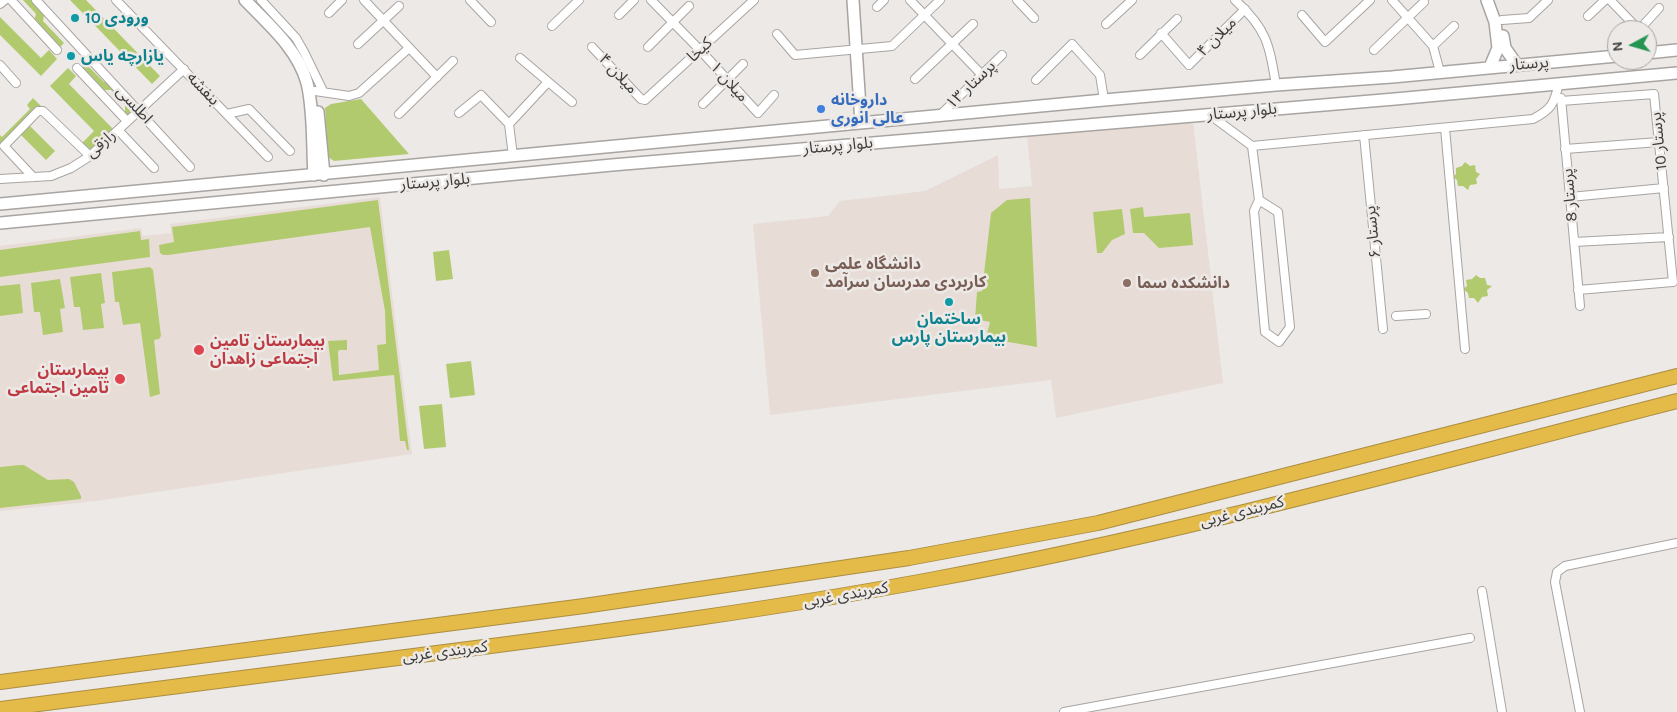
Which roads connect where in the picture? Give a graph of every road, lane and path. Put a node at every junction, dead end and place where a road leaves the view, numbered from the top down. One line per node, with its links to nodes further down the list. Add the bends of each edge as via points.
1 (4, 0): 30 (street)
2 (11, 0): 63 (street)
3 (36, 0): 97 (street, اطلسی)
4 (116, 0): 78 (street, بنفشه)
5 (245, 0): 90 (main road, via 288,47 307,82)
6 (255, 0): 90 (main road, via 299,50)
7 (261, 0): 90 (street, via 296,38)
8 (342, 0): 36 (street)
9 (364, 0): 44 (street)
10 (470, 0): 48 (street)
11 (634, 0): 37 (street)
12 (651, 0): 49 (street, میلان ۱)
13 (754, 0): 64 (street, کیخا)
14 (853, 0): 62 (main road)
15 (884, 0): 33 (street)
16 (910, 0): 38 (street)
17 (940, 0): 38 (street)
18 (1017, 0): 42 (street)
19 (1131, 0): 51 (street)
20 (1236, 0): 35 (street)
21 (1370, 0): 39 (street, via 1325,42)
22 (1392, 0): 41 (street)
23 (1487, 0): 76 (main road, via 1495,22 1498,48)
24 (1495, 0): 45 (main road)
25 (1548, 0): 45 (street, via 1529,18)
26 (1605, 0): 40 (street)
27 (1610, 0): 46 (street)
28 (575, 1): 52 (street)
29 (1424, 2): 41 (street)
30 (0, 4)
31 (399, 6): 44 (street)
32 (689, 6): 49 (street)
33 (876, 7)
34 (1659, 8): 47 (street)
35 (1245, 9): 54 (street, میلان ۴, via 1189,65); 89 (street, via 1266,38)
36 (328, 13)
37 (619, 15)
38 (924, 15): 57 (street); 62 (street, via 892,46)
39 (1302, 15)
40 (1588, 16)
41 (1408, 17): 58 (street); 65 (street)
42 (1034, 18)
43 (1177, 19): 54 (street)
44 (383, 20): 56 (street); 61 (street)
45 (1502, 20): 75 (main road, via 1505,48)
46 (1629, 20)
47 (1648, 20)
48 (491, 22)
49 (673, 22): 60 (street); 64 (street, میلان ۱)
50 (973, 24): 57 (street)
51 (1106, 24)
52 (552, 26)
53 (1454, 26): 58 (street)
54 (1161, 33): 69 (street)
55 (777, 34): 62 (street, via 795,55)
56 (358, 44)
57 (952, 44): 81 (street); 83 (street)
58 (1433, 46): 79 (street)
59 (592, 47): 92 (street, میلان ۴)
60 (648, 47)
61 (409, 48): 82 (street); 90 (street, via 359,93 349,96)
62 (856, 49): 104 (main road)
63 (57, 50)
64 (700, 50): 84 (street, میلان ۱); 92 (street, کیخا)
65 (1374, 50)
66 (1677, 50): 67 (main road)
67 (1657, 52)
68 (1002, 55): 81 (street, پرستار ۱۳)
69 (1140, 55)
70 (1607, 57): 75 (main road, پرستار)
71 (520, 58): 86 (street)
72 (453, 61): 82 (street)
73 (743, 64): 84 (street)
74 (0, 65): 87 (street)
75 (1517, 65): 76 (main road, پرستار)
76 (1490, 67): 79 (main road, پرستار)
77 (77, 68): 103 (street)
78 (184, 69): 97 (street, رازقی); 99 (street, بنفشه)
79 (1440, 72): 89 (main road, بلوار پرستار)
80 (1677, 73): 88 (main road, بلوار پرستار)
81 (982, 75): 101 (street, پرستار ۱۳)
82 (437, 77): 100 (street)
83 (915, 79)
84 (727, 80): 91 (street, میلان ۱, via 758,114); 96 (street)
85 (1036, 80): 93 (street, via 1072,44 1100,75)
86 (548, 82): 94 (street); 105 (street)
87 (16, 83)
88 (1559, 83): 95 (street, پرستار 8); 102 (main road, بلوار پرستار); 107 (street, via 1555,99 1547,111 1533,119)
89 (1276, 85): 93 (main road, بلوار پرستار)
90 (316, 91): 120 (main road)
91 (774, 95)
92 (645, 100)
93 (1104, 100): 101 (main road, بلوار پرستار)
94 (572, 102)
95 (1561, 102): 110 (street, پرستار 10, via 1654,94); 113 (street, پرستار 8)
96 (703, 104)
97 (139, 110): 103 (street, رازقی); 118 (street, اطلسی)
98 (459, 113): 105 (street, via 481,95)
99 (227, 114): 114 (street, بنفشه, via 249,109); 117 (street, بنفشه)
100 (399, 114)
101 (940, 115): 104 (main road, بلوار پرستار)
102 (1210, 115): 111 (street); 112 (main road, بلوار پرستار)
103 (127, 121): 108 (street, رازقی)
104 (861, 123): 106 (main road, بلوار پرستار)
105 (510, 124): 116 (street)
106 (822, 127): 112 (main road); 116 (main road, بلوار پرستار)
107 (1445, 128): 109 (street); 137 (street)
108 (118, 130): 115 (street, رازقی); 119 (street)
109 (1364, 135): 111 (street); 136 (street, پرستار ۶)
110 (1660, 142): 113 (street); 123 (street, پرستار 10)
111 (1252, 146): 126 (street)
112 (824, 148): 128 (main road, بلوار پرستار)
113 (1565, 149): 125 (street, پرستار 8)
114 (290, 151)
115 (90, 156): 121 (street, رازقی, via 55,175); 121 (street, via 43,111 38,111 4,146)
116 (513, 156): 120 (main road, بلوار پرستار)
117 (268, 157)
118 (190, 167)
119 (154, 168)
120 (319, 175): 124 (main road, بلوار پرستار)
121 (33, 177): 122 (street, رازقی)
122 (0, 180)
123 (1664, 188): 125 (street); 130 (street, پرستار 10)
124 (120, 193): 127 (main road, بلوار پرستار); 128 (main road)
125 (1570, 197): 131 (street, پرستار 8)
126 (1259, 200): 126 (street, via 1254,211 1265,332 1279,342 1290,327 1278,212)
127 (0, 204)
128 (123, 212): 129 (main road, بلوار پرستار)
129 (0, 223)
130 (1669, 237): 131 (street); 132 (street, پرستار 10, via 1674,282)
131 (1574, 242): 132 (street, پرستار 8)
132 (1578, 290): 133 (street, پرستار 8)
133 (1580, 306)
134 (1426, 314): 135 (street)
135 (1396, 316)
136 (1383, 329)
137 (1466, 349)
138 (1677, 376): 143 (highway, کمربندی غربی, via 1098,523 909,558 584,606)
139 (1677, 400): 144 (highway, کمربندی غربی, via 1239,514 936,579 648,626)
140 (1677, 543): 149 (street, via 1565,566 1557,572 1555,582)
141 (1482, 591): 148 (street)
142 (1470, 638): 147 (street)
143 (0, 682)
144 (47, 703): 145 (highway, کمربندی غربی); 146 (highway)
145 (0, 709)
146 (20, 712)
147 (1064, 712)
148 (1502, 712)
149 (1580, 712)

